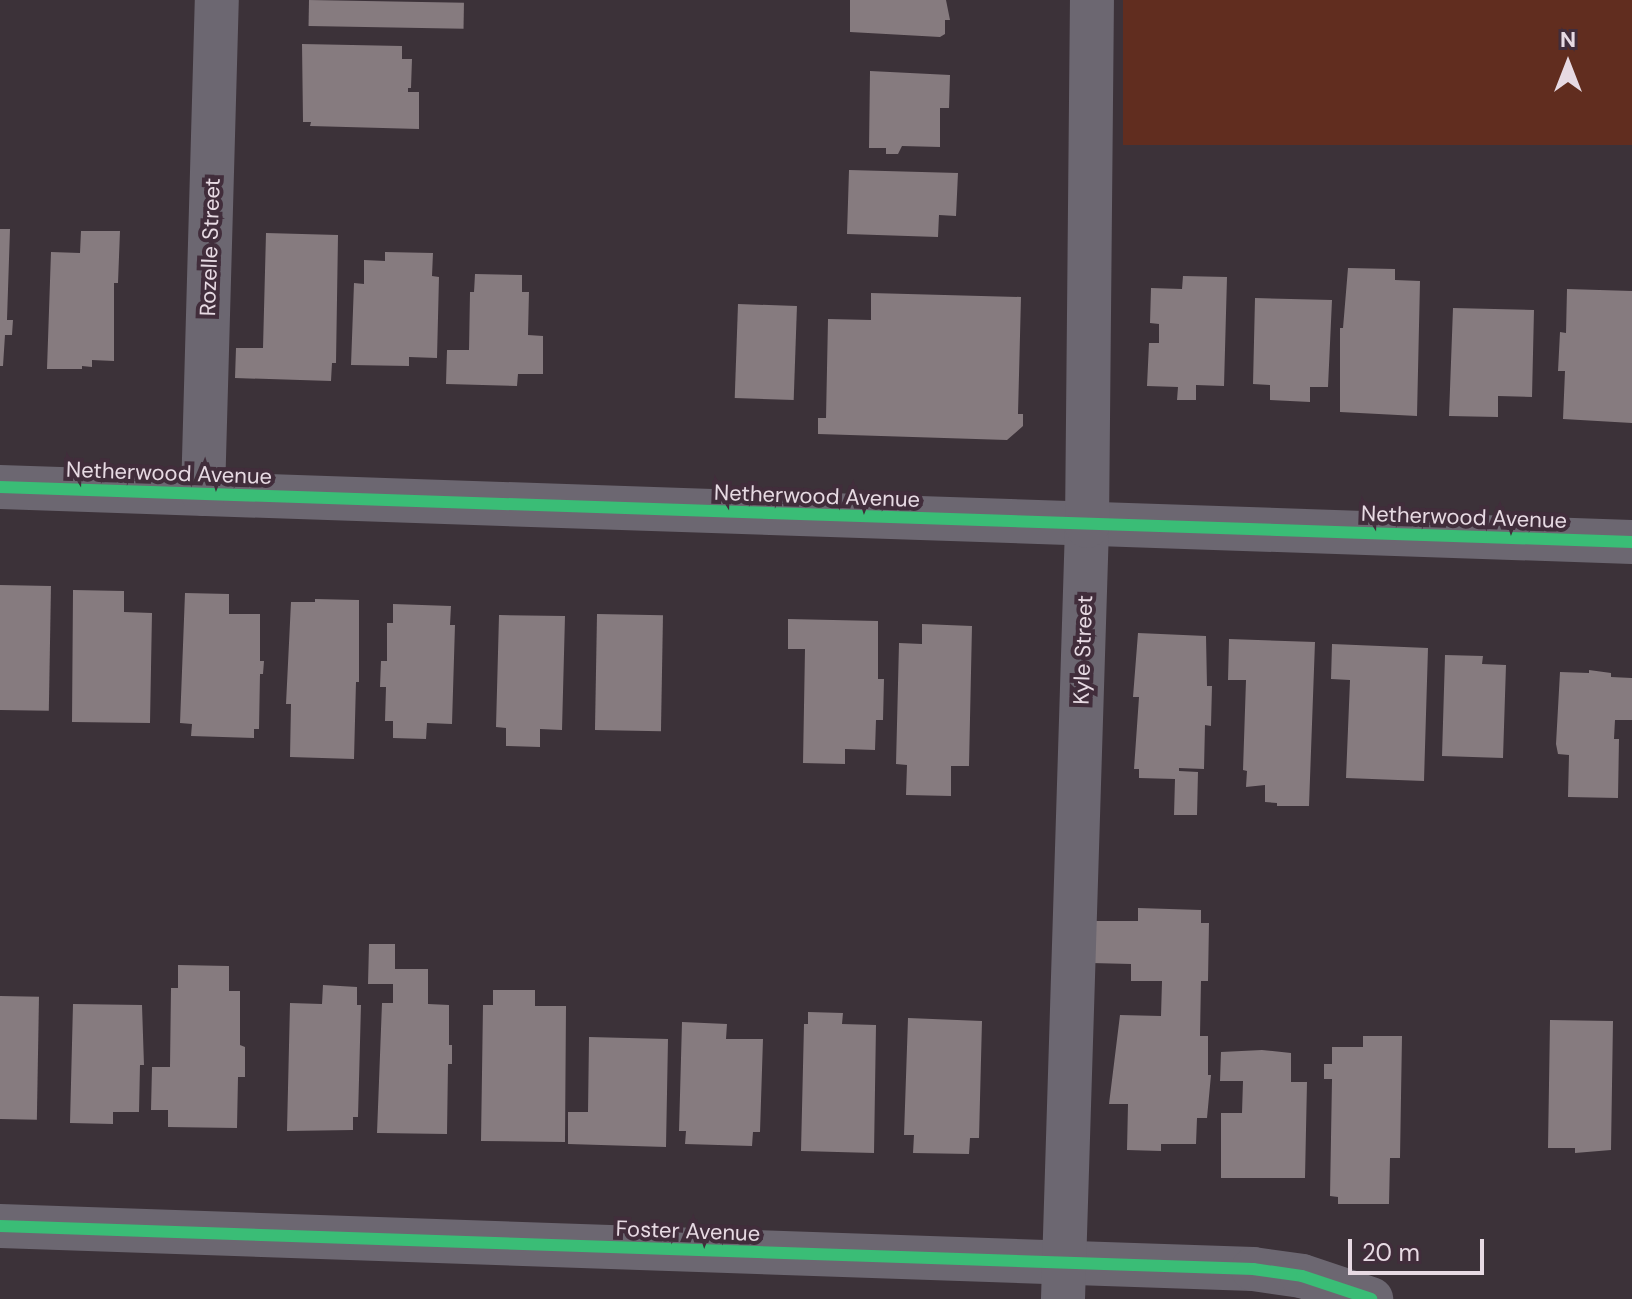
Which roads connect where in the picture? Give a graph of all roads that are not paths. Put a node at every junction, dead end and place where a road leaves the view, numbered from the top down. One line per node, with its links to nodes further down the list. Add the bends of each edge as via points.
1 (217, 0): 4 (street, Rozelle Street)
2 (1092, 0): 5 (street, Kyle Street)
3 (0, 487): 4 (street, Netherwood Avenue)
4 (203, 494): 5 (street, Netherwood Avenue)
5 (1087, 526): 6 (street, Netherwood Avenue); 8 (street, Kyle Street)
6 (1632, 542)
7 (0, 1226): 8 (street, Foster Avenue)
8 (1063, 1282): 9 (street, Foster Avenue, via 1253,1269 1302,1276)
9 (1371, 1299)

